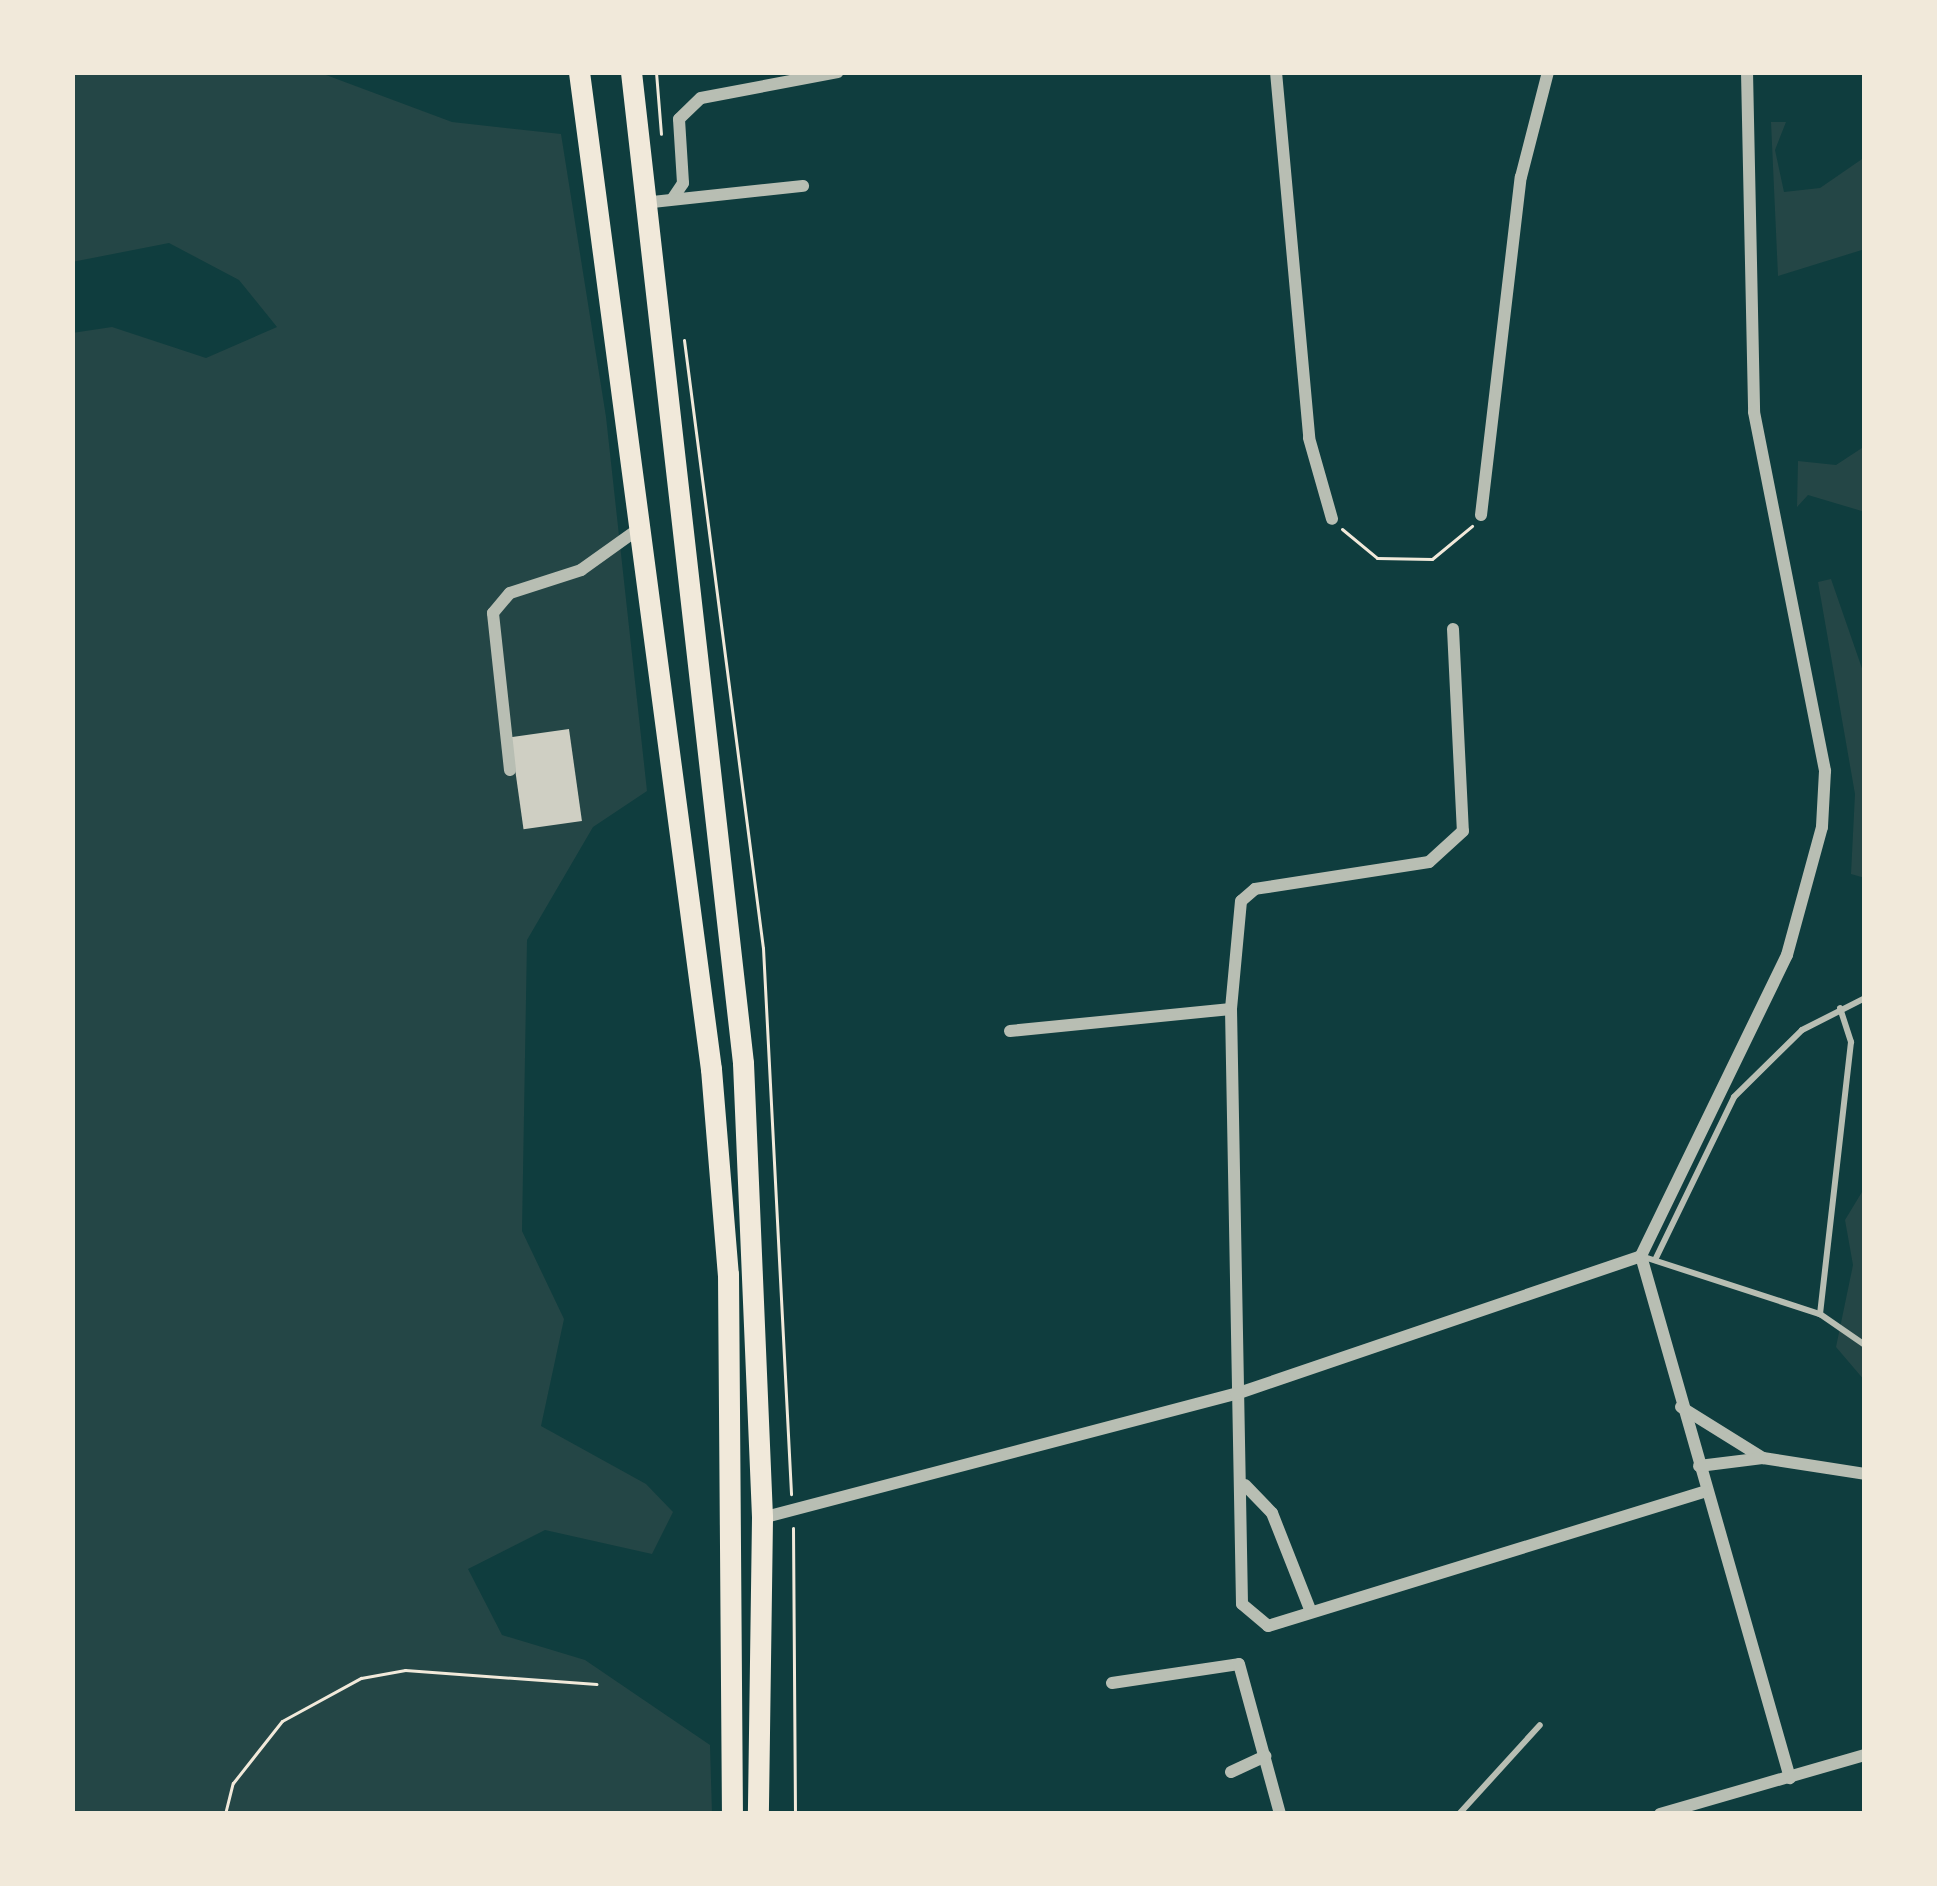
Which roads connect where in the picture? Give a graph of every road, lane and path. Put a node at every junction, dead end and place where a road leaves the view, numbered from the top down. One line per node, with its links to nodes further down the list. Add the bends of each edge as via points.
1 (579, 72): 12 (main road)
2 (631, 72): 9 (main road)
3 (838, 72): 8 (street, via 701,98 679,119 683,183)
4 (1276, 72): 11 (street, via 1310,439)
5 (1548, 72): 10 (street, via 1522,177)
6 (1747, 72): 19 (street, via 1754,412 1825,771 1822,827 1787,955)
7 (802, 186): 8 (street)
8 (673, 198): 9 (street)
9 (641, 203): 29 (main road, via 743,1063)
10 (1481, 515): 11 (path, via 1432,559 1377,558)
11 (1333, 519)
12 (637, 530): 14 (street, via 581,570 510,592 493,613); 39 (main road, via 728,1274)
13 (1453, 629): 17 (street, via 1463,832 1429,862 1256,889 1235,929)
14 (510, 770)
15 (1865, 998): 16 (lane)
16 (1840, 1008): 19 (lane, via 1734,1097); 20 (lane, via 1851,1042)
17 (1231, 1009): 18 (street); 22 (street, via 1244,1299)
18 (1010, 1030)
19 (1648, 1258): 20 (lane); 22 (street); 23 (street)
20 (1820, 1314): 21 (lane)
21 (1865, 1346)
22 (1236, 1394): 27 (street); 29 (street)
23 (1681, 1407): 24 (street); 25 (street)
24 (1763, 1458): 25 (street); 26 (street)
25 (1700, 1466): 28 (street)
26 (1865, 1474)
27 (1245, 1485): 30 (street, via 1272,1513); 30 (street, via 1242,1604 1268,1626)
28 (1706, 1491): 30 (street); 37 (street)
29 (762, 1517): 40 (main road)
30 (1311, 1612)
31 (1112, 1683): 35 (street, via 1239,1664)
32 (596, 1684): 38 (path, via 406,1670 361,1678 282,1721 233,1783)
33 (1540, 1725): 42 (lane)
34 (1865, 1755): 37 (street)
35 (1266, 1756): 36 (street); 41 (street)
36 (1231, 1772)
37 (1790, 1778): 43 (street)
38 (225, 1814)
39 (732, 1814)
40 (758, 1814)
41 (1280, 1814)
42 (1459, 1814)
43 (1660, 1814)

